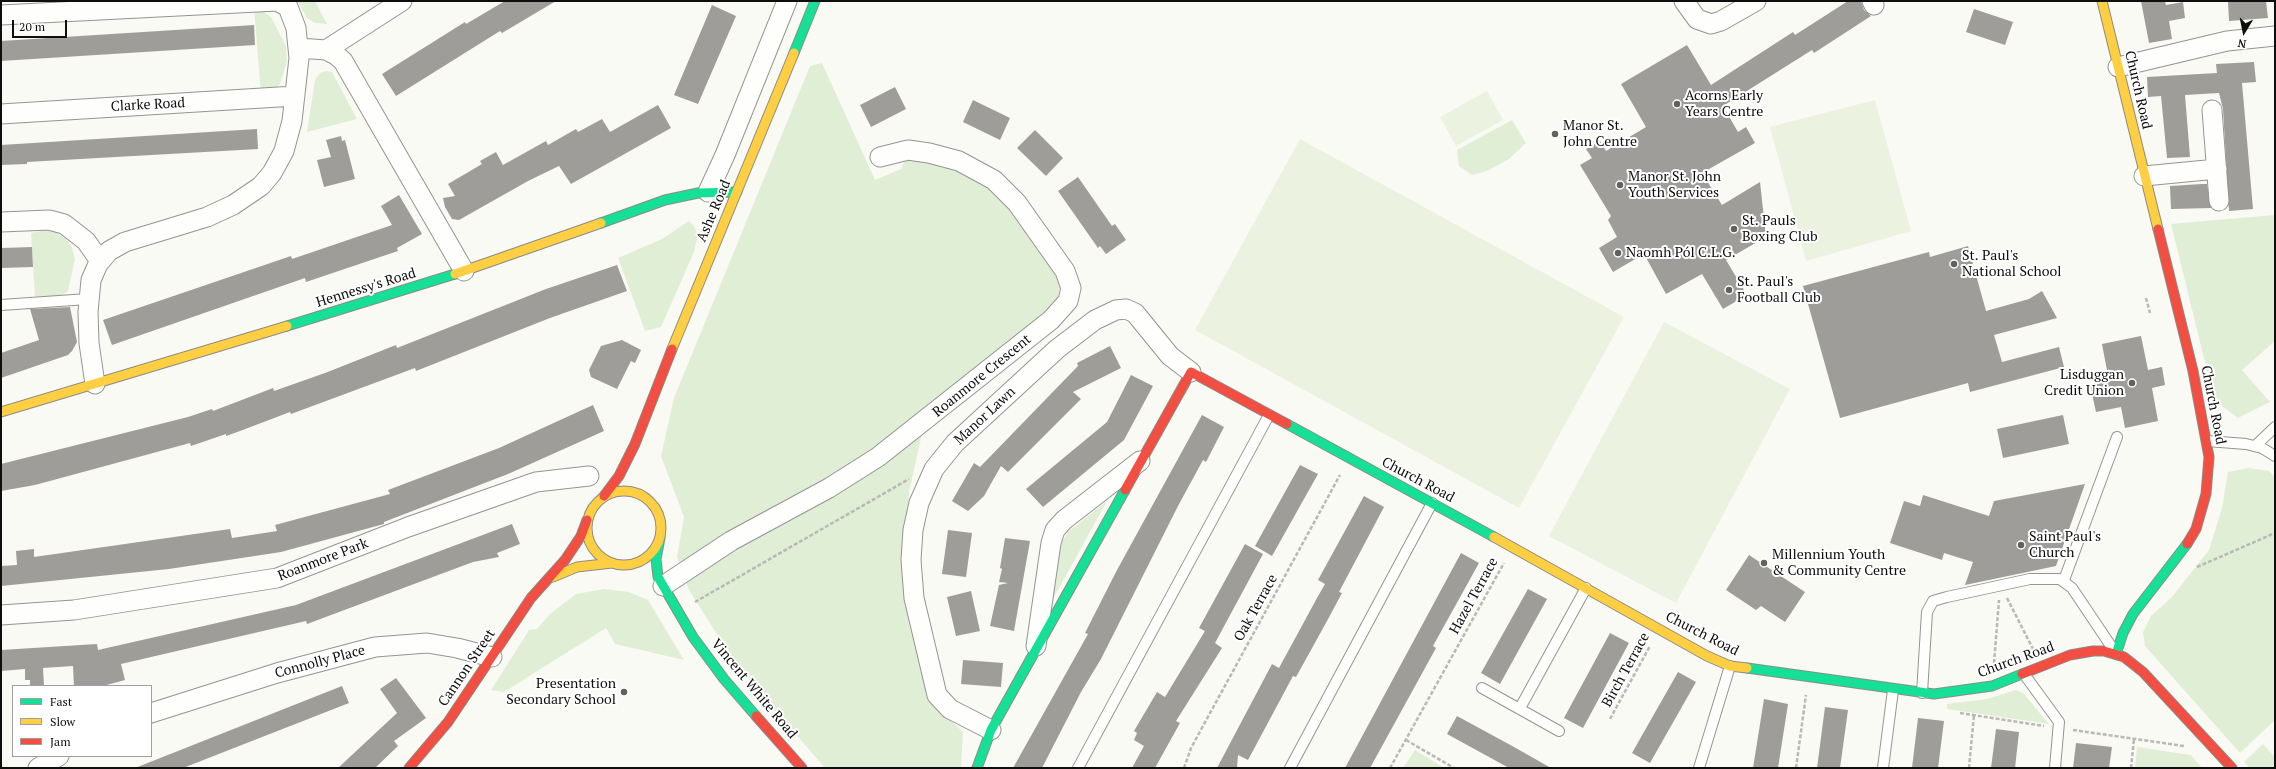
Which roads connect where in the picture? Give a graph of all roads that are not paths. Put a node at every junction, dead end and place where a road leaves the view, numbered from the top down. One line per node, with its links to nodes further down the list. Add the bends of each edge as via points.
1 (277, 1): 8 (street); 10 (street, via 288,7)
2 (402, 1): 11 (street)
3 (787, 1): 19 (street)
4 (815, 1): 20 (street, Ashe Road)
5 (1684, 1): 6 (street, via 1697,19 1711,24)
6 (1756, 1)
7 (2102, 1): 12 (street, Church Road)
8 (1, 15)
9 (2275, 36): 12 (street, via 2227,41)
10 (299, 48): 11 (street); 13 (street)
11 (326, 50): 24 (street, via 336,55 346,66)
12 (2118, 67): 18 (street, Church Road)
13 (295, 96): 15 (street, Clarke Road); 23 (street, via 290,132 284,151 272,173 261,186 233,205 207,217 116,246)
14 (2212, 110): 17 (street)
15 (1, 114)
16 (880, 157): 50 (street, Roanmore Crescent, via 908,150 929,153 959,161 994,180 1017,203 1065,271 1071,288 1068,301 1051,320 878,457 829,488 732,541)
17 (2217, 169): 18 (street); 21 (street)
18 (2144, 176): 34 (street, Church Road, via 2193,371)
19 (708, 192): 20 (street, Hennessy's Road); 24 (street, Hennessy's Road, via 652,204)
20 (737, 192): 32 (street, Ashe Road)
21 (2219, 201)
22 (1, 222): 23 (street, via 49,220 64,224 86,241)
23 (100, 261): 25 (street, via 93,274)
24 (464, 271): 28 (street, Hennessy's Road, via 338,312)
25 (88, 299): 26 (lane); 28 (street, via 88,336)
26 (1, 305)
27 (1191, 372): 30 (street, Church Road); 37 (street); 63 (street, Manor Lawn, via 1170,356 1135,313 1126,309 1116,310 1090,324 1058,349 955,443 934,469 919,503 913,530 911,567 914,598 937,695 950,709)
28 (95, 384): 29 (street, Hennessy's Road)
29 (1, 412)
30 (1269, 415): 42 (street, Church Road); 70 (lane)
31 (2275, 427): 35 (lane)
32 (640, 432): 38 (street, Ashe Road); 41 (street, Ashe Road, via 620,476)
33 (2117, 437): 48 (lane)
34 (2207, 440): 35 (lane); 54 (street, Church Road, via 2209,468 2204,505 2190,541 2134,614 2123,633)
35 (2255, 446): 36 (lane)
36 (2275, 456)
37 (1141, 460): 53 (street); 53 (street, via 1064,520 1055,530)
38 (637, 464)
39 (589, 476): 52 (street, Roanmore Park, via 536,482 408,527 277,578 74,610)
40 (640, 485): 43 (street)
41 (604, 496): 43 (street, via 612,492 626,491 640,494); 44 (street, via 593,506)
42 (1432, 503): 51 (street, Church Road); 71 (lane)
43 (652, 504): 45 (street, via 659,516)
44 (587, 520): 46 (street, via 589,544 599,556); 49 (street, Cannon Street, via 571,552)
45 (660, 538): 47 (street, via 648,556); 50 (street, Vincent White Road, via 655,564)
46 (612, 563): 47 (street); 49 (street, Cannon Street, via 577,567 559,573)
47 (628, 565): 50 (street, via 645,571)
48 (2064, 580): 54 (lane, via 2084,604); 60 (lane, via 2045,578 2000,586 1947,597 1930,604 1925,634)
49 (545, 582): 55 (street, Cannon Street, via 526,604)
50 (663, 586): 68 (street, Vincent White Road, via 711,663)
51 (1586, 588): 56 (street, Church Road); 61 (lane)
52 (1, 615)
53 (1036, 649): 63 (street)
54 (2116, 654): 57 (street, Church Road, via 2104,651 2082,652); 75 (street, via 2132,663 2153,682)
55 (492, 657): 62 (street, Connolly Place, via 441,645 388,645 277,673); 67 (street, Cannon Street, via 448,722)
56 (1730, 666): 59 (street, Church Road); 72 (lane)
57 (2024, 674): 60 (street, Church Road, via 1992,686 1948,693); 74 (lane, via 2059,722)
58 (1482, 688): 61 (lane)
59 (1892, 690): 60 (street, Church Road); 73 (lane)
60 (1922, 693)
61 (1520, 708): 64 (lane)
62 (152, 712)
63 (991, 730): 69 (street)
64 (1559, 731)
65 (57, 757): 66 (street)
66 (38, 768)
67 (409, 768)
68 (802, 768)
69 (977, 768)
70 (1078, 768)
71 (1290, 768)
72 (1699, 768)
73 (1883, 768)
74 (2055, 768)
75 (2232, 768)

